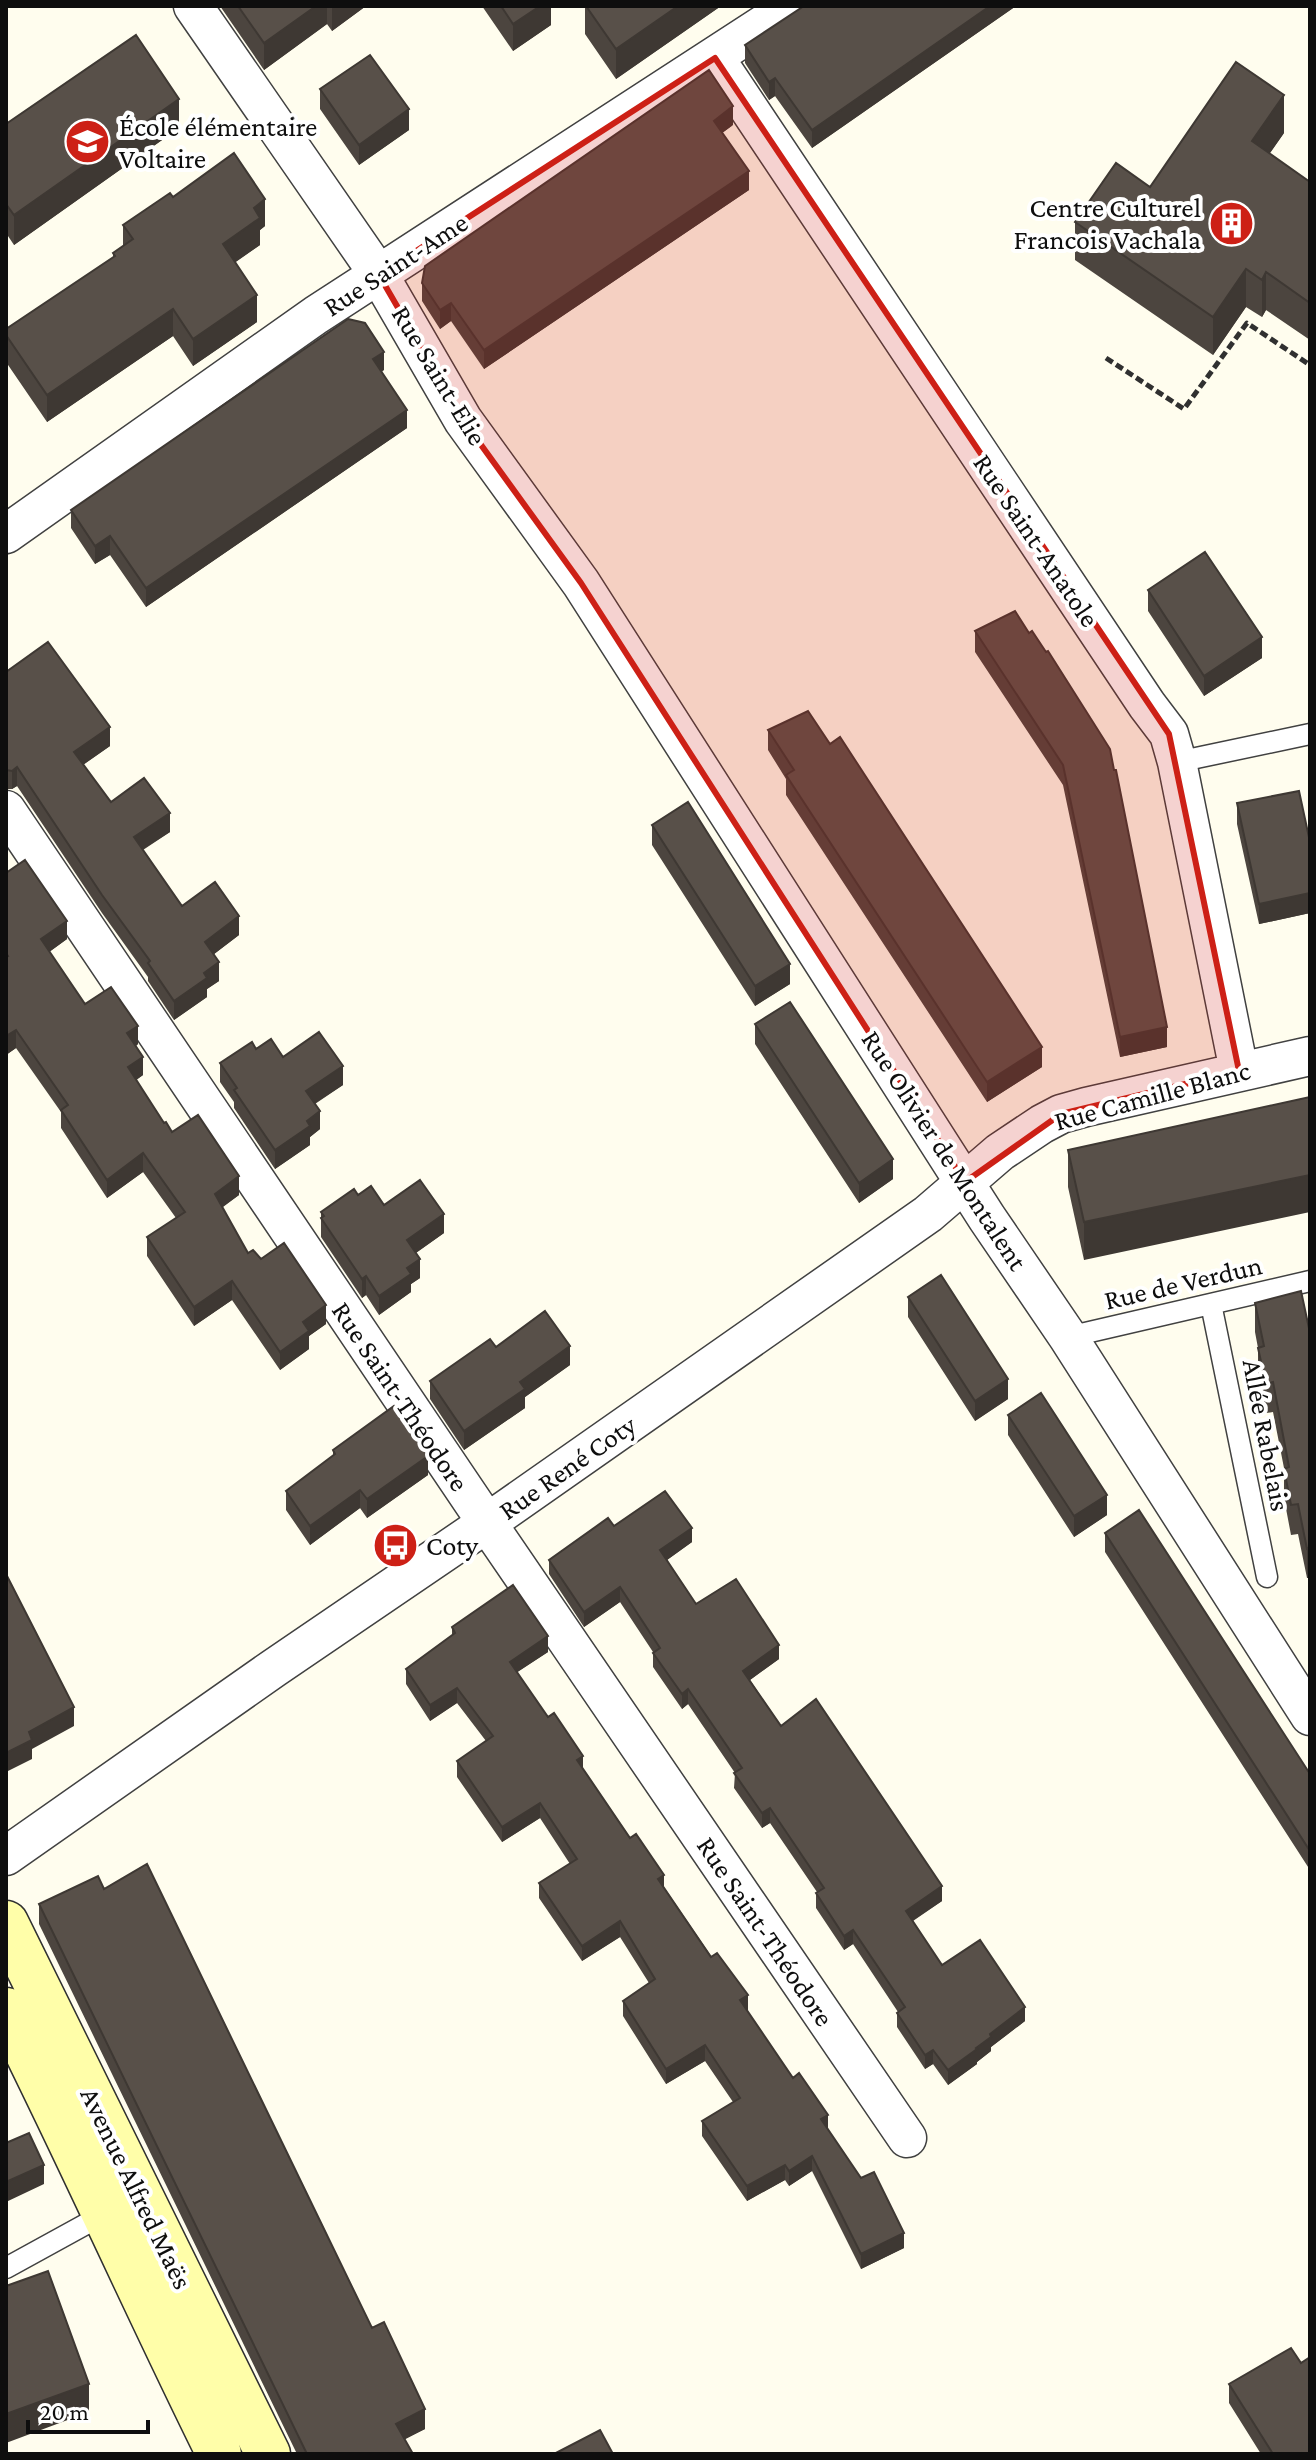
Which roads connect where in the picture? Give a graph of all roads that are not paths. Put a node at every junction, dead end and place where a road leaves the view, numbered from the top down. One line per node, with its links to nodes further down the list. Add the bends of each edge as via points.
1 (193, 6): 4 (street, Rue Saint-Elie)
2 (792, 6): 3 (street, Rue Saint-Ame)
3 (715, 58): 4 (street, Rue Saint-Ame); 8 (street, Rue Saint-Anatole, via 1169,734)
4 (379, 275): 5 (street, Rue Saint-Ame); 6 (street, Rue Saint-Elie, via 463,420)
5 (6, 534)
6 (581, 583): 12 (street, Rue Olivier de Montalent)
7 (1310, 734): 8 (lane)
8 (1177, 762): 11 (street, Rue Saint-Anatole)
9 (6, 810): 16 (street, Rue Saint-Théodore)
10 (1310, 1056): 11 (street, Rue Camille Blanc)
11 (1239, 1071): 12 (street, Rue Camille Blanc, via 1061,1114 1000,1152)
12 (965, 1182): 15 (street, Rue Olivier de Montalent); 16 (street, Rue René Coty, via 928,1214)
13 (1310, 1281): 14 (lane, Rue de Verdun)
14 (1211, 1304): 15 (lane, Rue de Verdun); 17 (lane, Allée Rabelais)
15 (1068, 1337): 18 (street, Rue Olivier de Montalent)
16 (487, 1523): 19 (street, Rue René Coty); 22 (street, Rue Saint-Théodore)
17 (1267, 1577)
18 (1310, 1716)
19 (6, 1856)
20 (6, 1923): 23 (main road, Avenue Alfred Maës)
21 (13, 2004): 23 (main road, Avenue Alfred Maës)
22 (907, 2138)
23 (123, 2204): 24 (lane); 25 (lane); 26 (main road, Avenue Alfred Maës, via 138,2285); 27 (main road, Avenue Alfred Maës)
24 (6, 2268)
25 (219, 2410)
26 (219, 2454)
27 (268, 2454)

